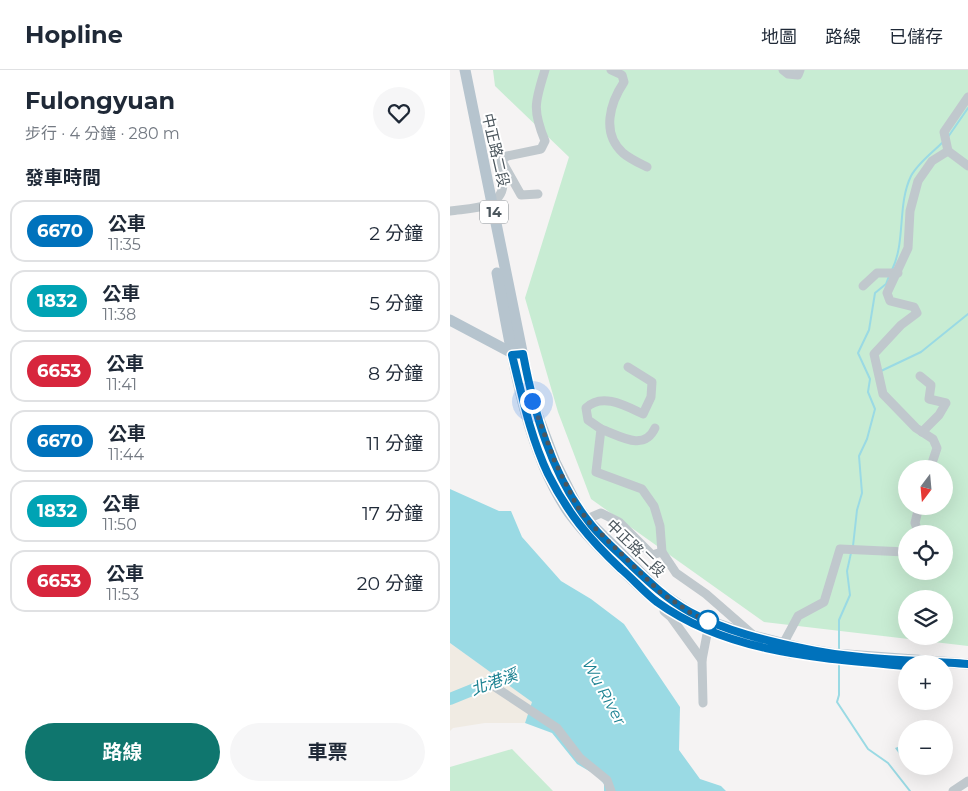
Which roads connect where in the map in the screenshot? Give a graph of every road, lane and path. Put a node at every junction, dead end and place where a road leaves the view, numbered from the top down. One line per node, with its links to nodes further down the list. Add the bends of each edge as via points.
1 (459, 70): 13 (main road, 中正路二段 / 14)
2 (465, 70): 13 (main road, 中正路二段 / 14)
3 (544, 70): 9 (lane, via 534,104 544,141 541,149 507,156)
4 (611, 70): 11 (lane, via 622,75 624,82 612,99 609,119 614,139 624,154)
5 (783, 70): 6 (lane, via 798,75)
6 (800, 70)
7 (968, 97): 8 (lane, via 944,134)
8 (947, 148): 10 (lane); 15 (lane, via 932,160 918,181 910,211 908,248)
9 (501, 161): 12 (lane, via 521,195); 13 (lane, via 500,197)
10 (968, 166)
11 (646, 167)
12 (538, 194)
13 (489, 204): 14 (lane); 18 (main road, 中正路二段 / 14)
14 (450, 211)
15 (897, 274): 16 (lane, via 877,274); 23 (lane, via 887,294 890,301 914,307 917,313 874,354 883,394)
16 (863, 286)
17 (450, 320): 18 (main road)
18 (518, 354): 25 (main road, 中正路二段 / 14, via 530,427 569,513)
19 (628, 367): 22 (lane, via 652,382 651,397 643,414 606,400 593,401 586,408 588,420)
20 (920, 376): 23 (lane, via 931,385 929,399 946,403)
21 (655, 428): 22 (lane, via 651,436 636,442)
22 (601, 429): 26 (lane, via 596,472 642,489 654,506)
23 (922, 432): 24 (lane, via 933,439 937,448)
24 (933, 460)
25 (582, 521): 26 (lane, via 601,513 619,522 652,555); 28 (main road, 中正路二段 / 14, via 601,551 656,601); 29 (main road, 中正路二段 / 14, via 677,604 709,621); 33 (lane, via 571,525 672,617)
26 (662, 552): 29 (lane, via 676,573 706,594)
27 (898, 552): 30 (lane, via 840,549 824,602 798,616)
28 (708, 629): 31 (main road, 中正路二段 / 14, via 749,644); 33 (lane)
29 (755, 637): 30 (main road, 中正路二段 / 14)
30 (783, 644): 31 (main road, 中正路二段 / 14)
31 (805, 653): 32 (main road, 中正路二段 / 14)
32 (838, 657): 34 (main road, 中正路二段 / 14); 35 (main road, 中正路二段 / 14)
33 (702, 660): 39 (lane)
34 (968, 664)
35 (898, 665)
36 (953, 671): 37 (main road)
37 (968, 672)
38 (492, 685): 41 (lane, via 557,728 580,758 607,780)
39 (703, 703)
40 (968, 782): 42 (lane)
41 (612, 791)
42 (953, 791)

